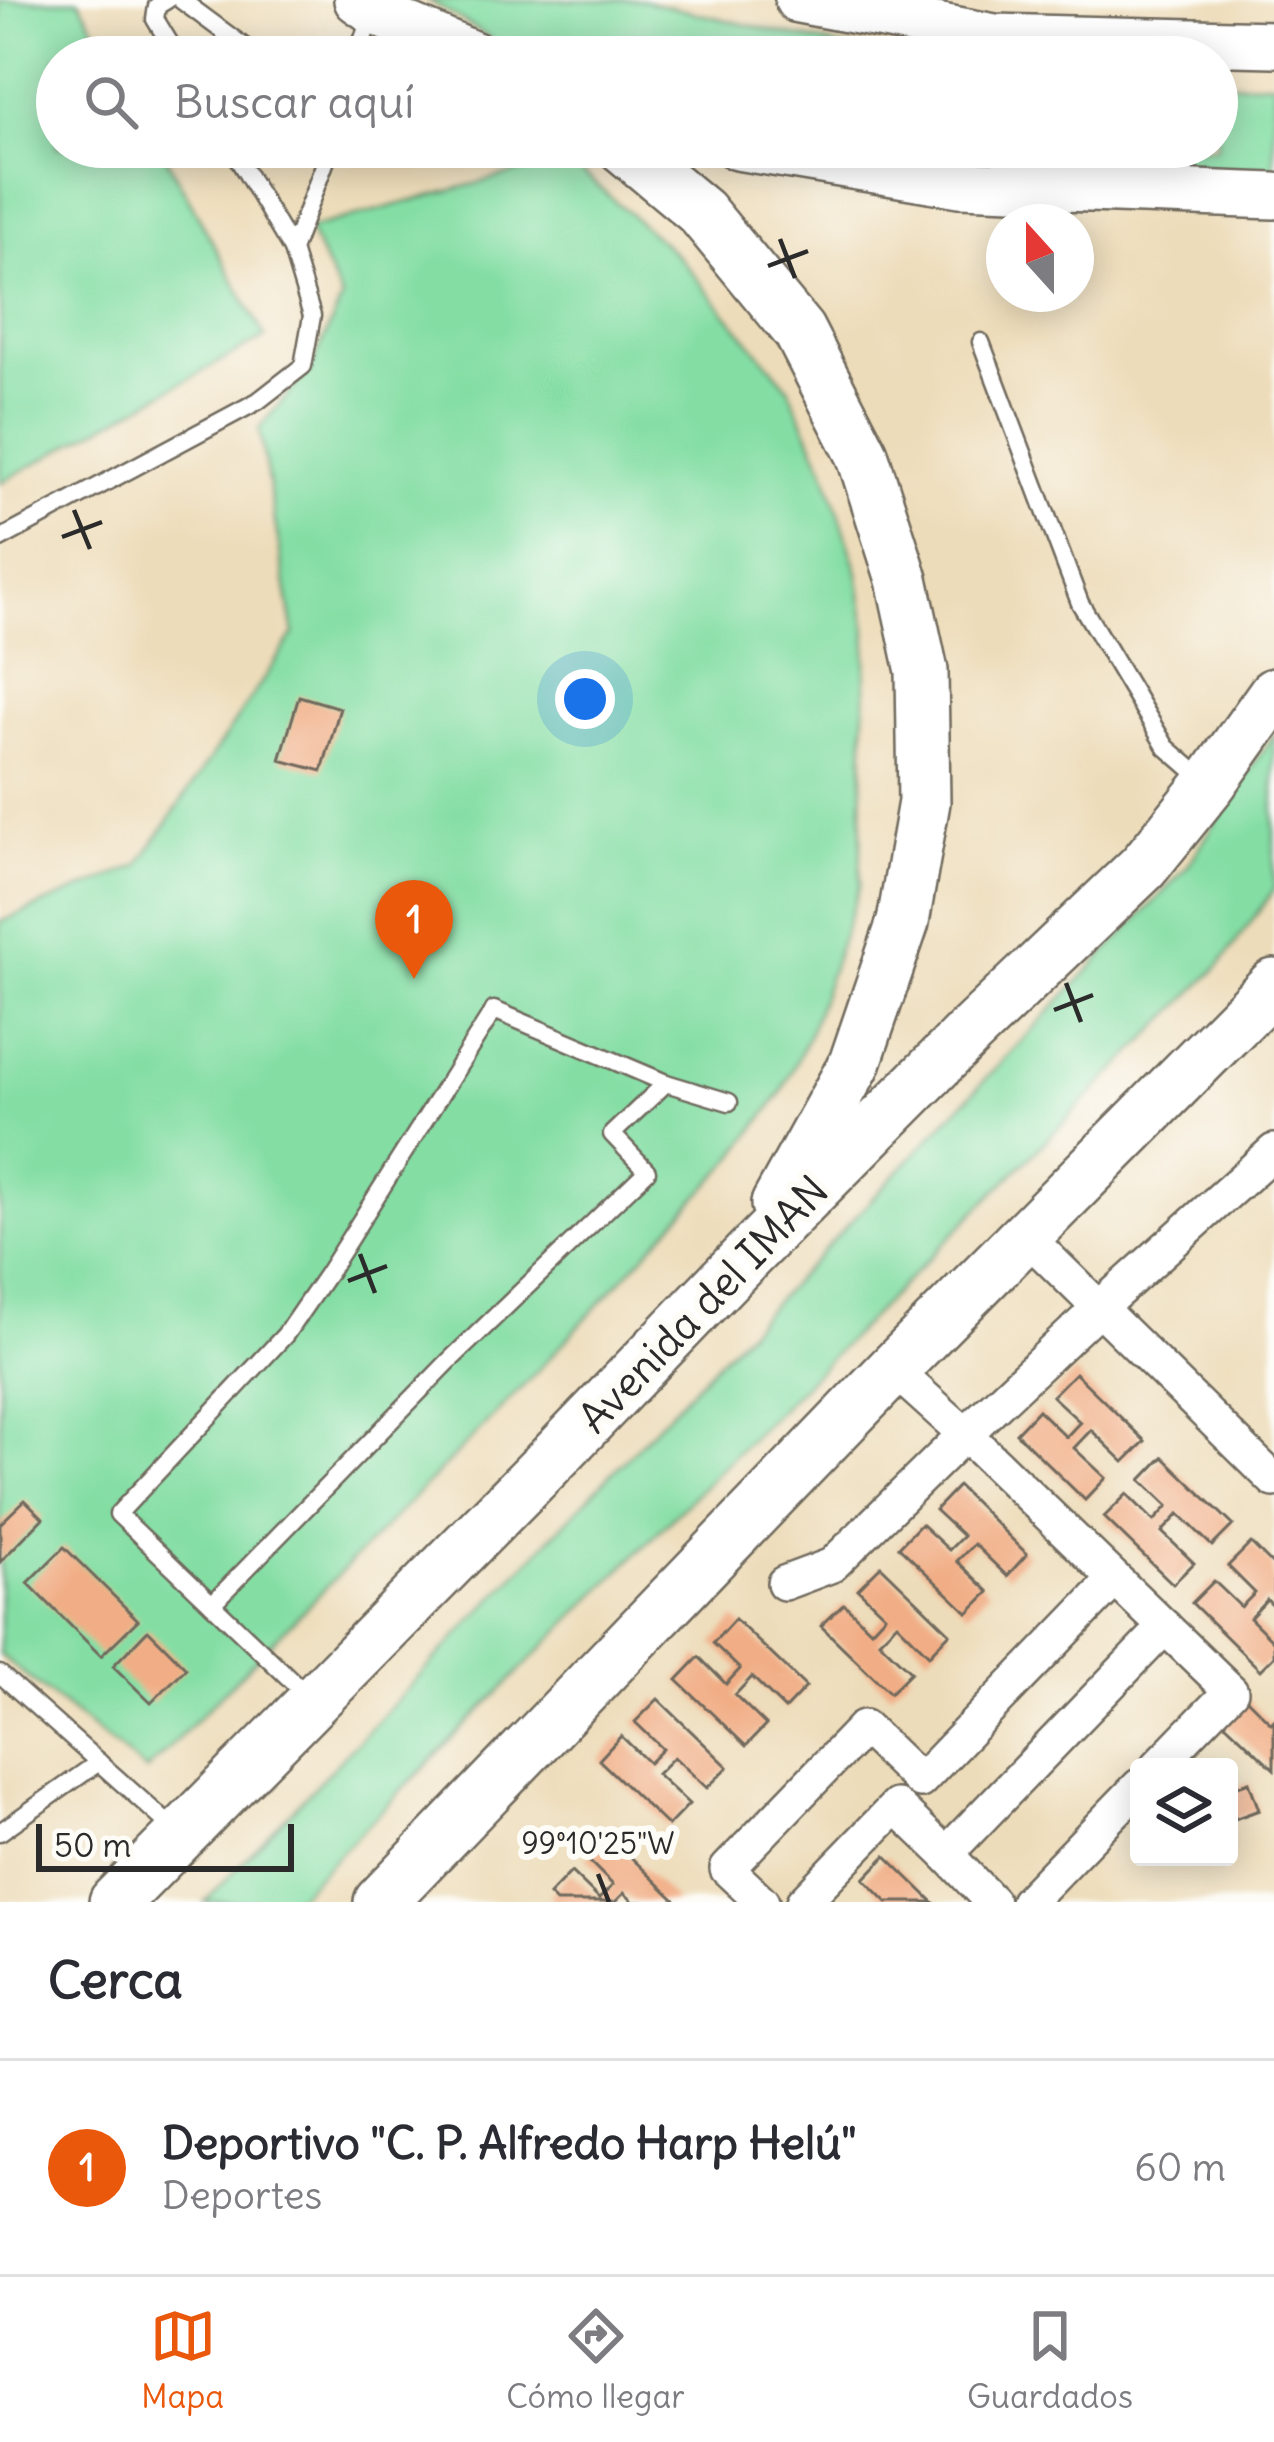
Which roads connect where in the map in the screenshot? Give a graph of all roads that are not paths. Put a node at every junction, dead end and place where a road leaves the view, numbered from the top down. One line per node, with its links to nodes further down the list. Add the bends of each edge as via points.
1 (166, 0): 5 (lane, via 154,19)
2 (181, 0): 6 (lane)
3 (798, 0): 9 (main road)
4 (365, 5): 7 (lane); 8 (main road)
5 (165, 36)
6 (230, 36)
7 (360, 36)
8 (432, 36)
9 (985, 36)
10 (1238, 43): 11 (main road)
11 (1274, 44)
12 (243, 168): 17 (lane)
13 (323, 168): 17 (lane)
14 (648, 168): 27 (main road, via 701,212 799,331 862,454 922,671 924,802 903,922 855,1063)
15 (864, 168): 16 (main road, via 960,184)
16 (1274, 196)
17 (292, 250): 19 (lane, via 312,316 303,367 258,401)
18 (982, 342): 21 (lane, via 1080,603 1166,747)
19 (0, 539)
20 (1274, 694): 21 (main road, Avenida del IMAN)
21 (1210, 784): 27 (main road, Avenida del IMAN, via 1143,867)
22 (1274, 986): 26 (main road)
23 (666, 1083): 24 (lane); 34 (lane, via 612,1134 647,1171); 34 (lane, via 494,1010 285,1335 118,1514)
24 (729, 1102)
25 (1274, 1151): 28 (street)
26 (1025, 1235): 28 (street); 29 (main road)
27 (749, 1254): 37 (main road, Avenida del IMAN)
28 (1099, 1308): 30 (street); 31 (street)
29 (893, 1369): 30 (street); 47 (main road)
30 (965, 1434): 32 (street); 33 (street, via 832,1565)
31 (1274, 1480)
32 (1115, 1580): 35 (street); 40 (street)
33 (784, 1583)
34 (212, 1604): 37 (lane)
35 (1165, 1627): 38 (street, via 1231,1691); 45 (street)
36 (0, 1674): 39 (lane)
37 (314, 1701): 44 (main road, Avenida del IMAN)
38 (1166, 1758)
39 (99, 1762): 43 (lane); 44 (lane)
40 (920, 1780): 42 (lane); 48 (street, via 864,1727 727,1868)
41 (1130, 1795): 51 (street)
42 (896, 1806): 45 (street); 49 (street)
43 (0, 1832)
44 (181, 1835): 46 (main road, Avenida del IMAN)
45 (946, 1854): 50 (street)
46 (115, 1902)
47 (380, 1902)
48 (761, 1902)
49 (803, 1902)
50 (992, 1902)
51 (1027, 1902)

